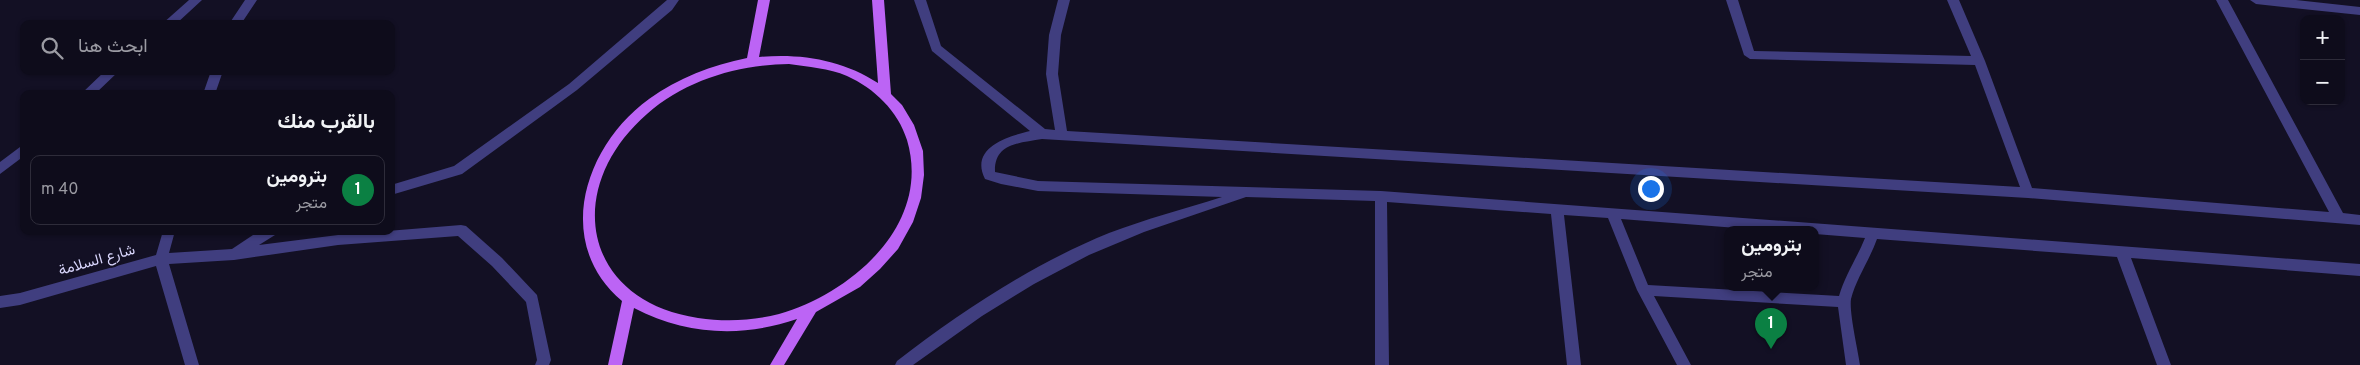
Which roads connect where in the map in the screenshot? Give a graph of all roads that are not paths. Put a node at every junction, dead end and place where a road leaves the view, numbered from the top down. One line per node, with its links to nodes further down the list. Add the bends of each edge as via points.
1 (196, 0): 13 (street)
2 (251, 0): 14 (street)
3 (673, 0): 26 (street, via 572,86 458,170)
4 (764, 0): 16 (main road)
5 (878, 0): 21 (main road)
6 (920, 0): 22 (street, via 936,48)
7 (1064, 0): 23 (street, via 1055,35 1052,74)
8 (1732, 0): 15 (street, via 1750,55)
9 (1953, 0): 15 (street)
10 (2222, 0): 32 (street)
11 (2256, 0): 12 (street)
12 (2360, 11)
13 (173, 20)
14 (238, 20)
15 (1979, 61): 28 (street)
16 (752, 62): 21 (main road, via 790,60 826,64 858,76); 44 (main road, via 712,72 674,89 642,112 615,141 596,173 588,208 590,241 604,272)
17 (109, 75): 19 (street)
18 (216, 75): 20 (street)
19 (92, 90)
20 (210, 90)
21 (886, 94): 47 (main road, via 910,125 920,162 915,204 893,245 858,281)
22 (1042, 134): 23 (street); 27 (street, via 1005,142 992,151 987,163 989,175 1038,186)
23 (1062, 136): 28 (street)
24 (20, 152): 25 (street)
25 (0, 169)
26 (395, 189)
27 (1249, 192): 29 (street); 52 (street, via 1113,238 1028,281 953,326)
28 (2028, 193): 32 (street)
29 (1380, 196): 30 (street); 53 (street)
30 (1557, 208): 31 (street); 54 (street)
31 (1612, 212): 34 (street); 43 (street)
32 (2339, 218): 33 (street)
33 (2360, 220)
34 (1786, 226)
35 (1819, 229): 36 (street)
36 (1873, 233): 39 (street); 46 (street)
37 (168, 235): 41 (street)
38 (264, 235): 40 (street)
39 (2122, 252): 42 (street); 57 (street)
40 (234, 254): 41 (street, شارع السلامة); 49 (street, شارع السلامة, via 338,240 461,230 532,299 544,360)
41 (161, 259): 45 (street, شارع السلامة); 48 (street)
42 (2360, 270)
43 (1644, 290): 46 (street); 55 (street)
44 (628, 298): 47 (main road, via 666,318 712,327 761,324); 50 (main road)
45 (0, 302)
46 (1844, 302): 56 (street)
47 (810, 310): 51 (main road)
48 (192, 365)
49 (542, 365)
50 (615, 365)
51 (777, 365)
52 (902, 365)
53 (1382, 365)
54 (1574, 365)
55 (1684, 365)
56 (1853, 365)
57 (2164, 365)

